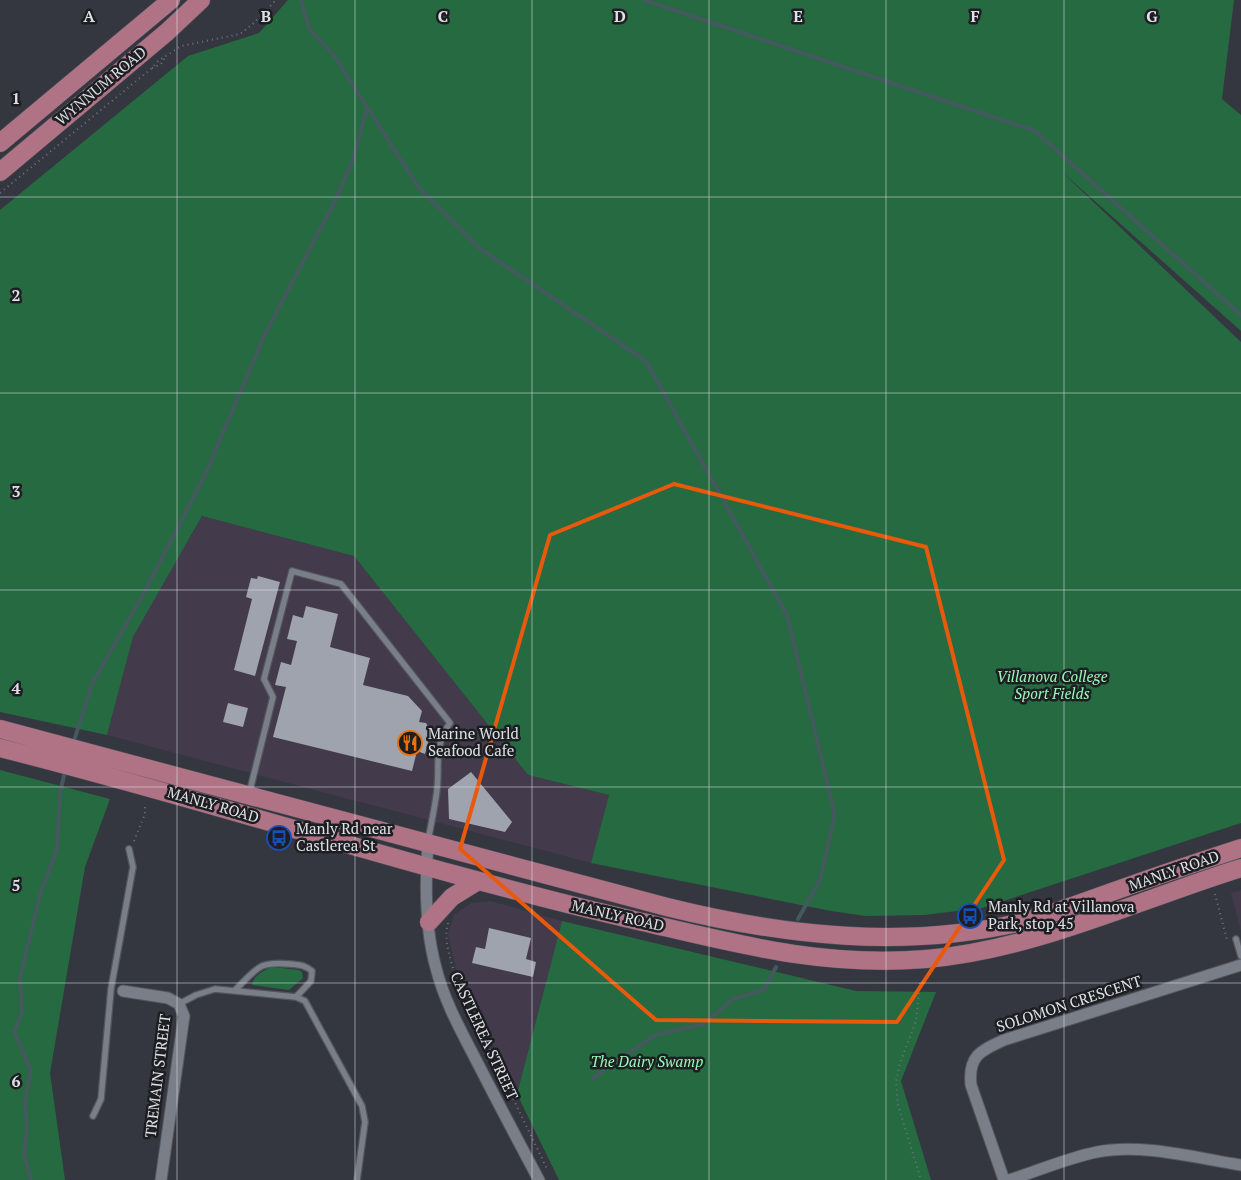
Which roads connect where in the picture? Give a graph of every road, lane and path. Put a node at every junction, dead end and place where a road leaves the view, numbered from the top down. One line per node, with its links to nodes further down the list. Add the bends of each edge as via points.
1 (171, 0): 6 (main road, WYNNUM ROAD)
2 (201, 0): 7 (main road, WYNNUM ROAD)
3 (276, 0): 4 (path, via 240,34 181,46)
4 (166, 56): 5 (path); 5 (path, via 161,64)
5 (152, 68): 8 (path)
6 (0, 143)
7 (0, 172)
8 (0, 193)
9 (0, 729): 11 (main road, MANLY ROAD)
10 (0, 748): 16 (main road, MANLY ROAD)
11 (249, 796): 13 (main road, MANLY ROAD); 13 (lane, via 273,697 264,678 292,571 341,584 450,723 438,747 437,789)
12 (145, 806): 15 (path, via 138,835)
13 (428, 843): 14 (main road, MANLY ROAD, via 714,919 797,932 897,937 965,932 1027,920); 16 (street, CASTLEREA STREET)
14 (1241, 848)
15 (129, 849): 26 (lane, via 133,867)
16 (426, 866): 18 (main road, MANLY ROAD); 20 (street, CASTLEREA STREET)
17 (1241, 868): 18 (main road, MANLY ROAD, via 999,947 930,958 872,962 769,951)
18 (478, 880): 20 (main road, via 452,896)
19 (1215, 894): 24 (path)
20 (429, 922): 36 (street, CASTLEREA STREET, via 436,968 445,997)
21 (448, 922): 33 (path, via 446,931 453,967 466,1001)
22 (1236, 939): 23 (lane)
23 (1241, 956)
24 (1237, 966): 38 (street, SOLOMON CRESCENT, via 1004,1040 982,1050 970,1070 971,1084)
25 (920, 983): 37 (path, via 916,1021 896,1082 898,1105)
26 (110, 989): 28 (lane); 31 (lane, via 100,1099)
27 (236, 989): 29 (lane); 29 (lane, via 260,966 270,962 307,966 312,971 311,982); 30 (lane, via 215,989)
28 (123, 991): 30 (street, TREMAIN STREET, via 168,998)
29 (296, 997): 35 (lane, via 310,1009 362,1106 365,1122)
30 (180, 1004): 34 (street, TREMAIN STREET, via 184,1016)
31 (93, 1116)
32 (1241, 1165): 39 (street, via 1142,1150 1119,1150 1096,1152)
33 (549, 1172)
34 (161, 1180)
35 (357, 1180)
36 (539, 1180)
37 (921, 1180)
38 (1004, 1180)
39 (1009, 1180)

